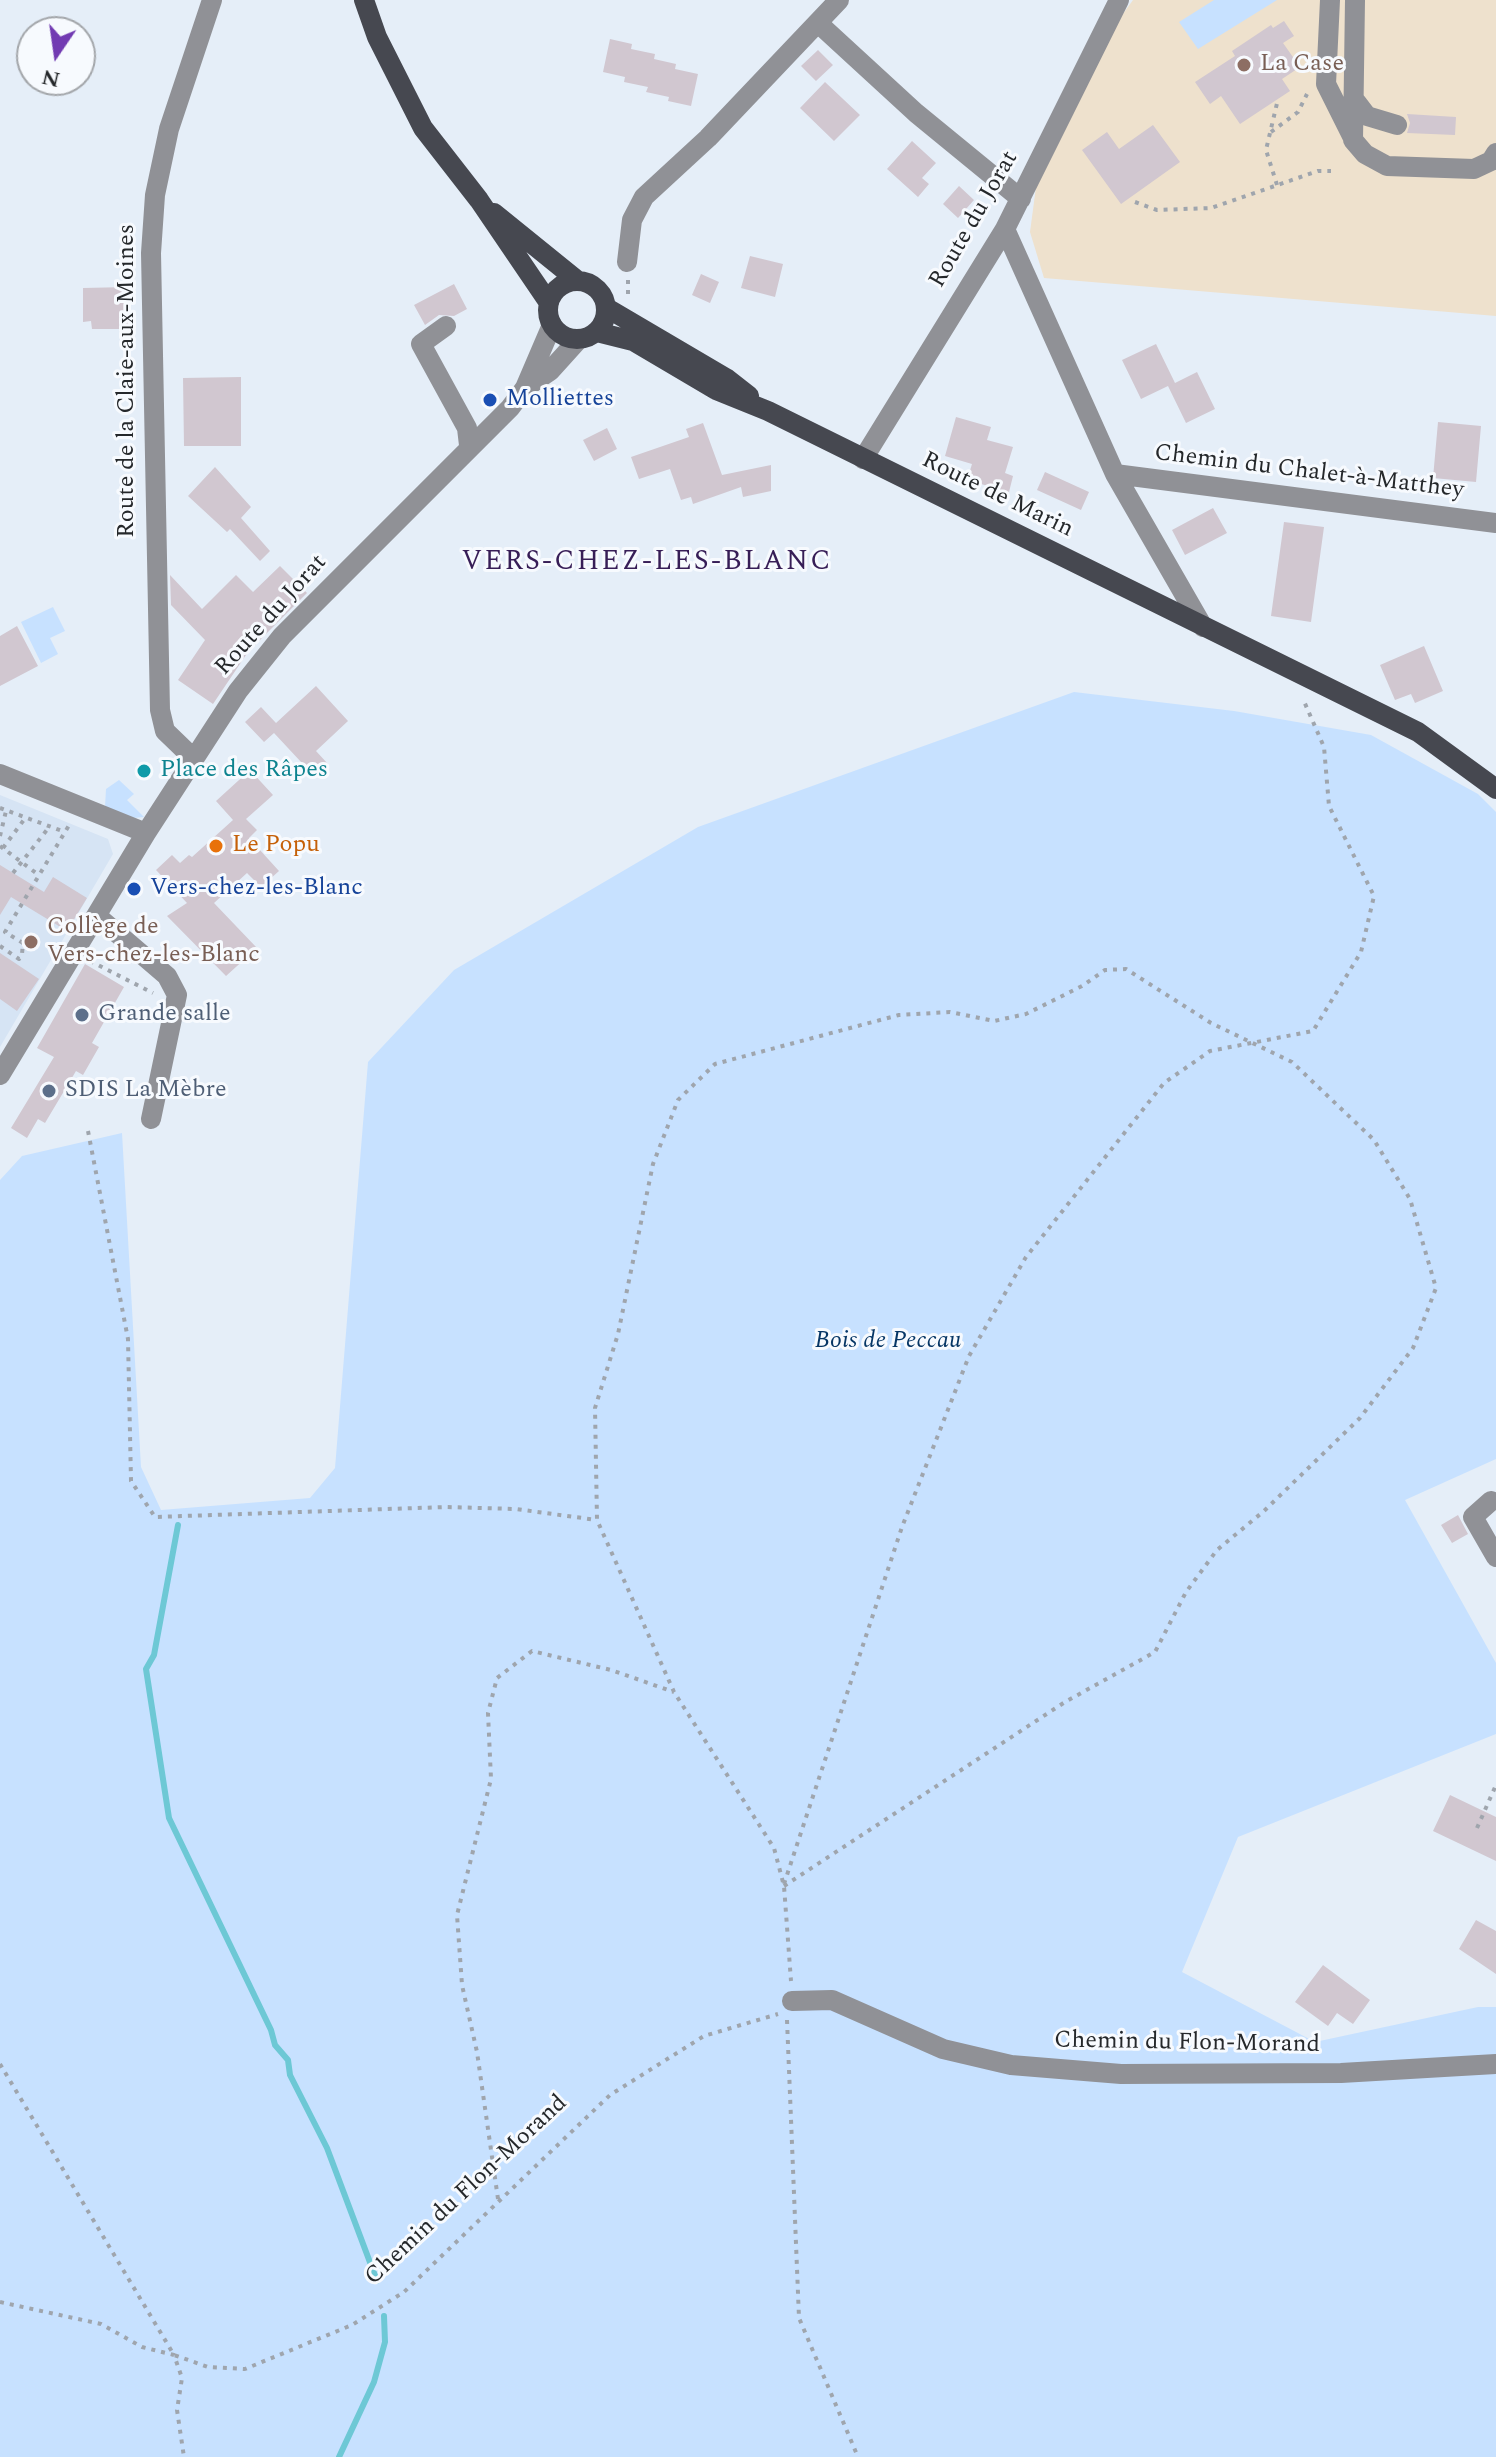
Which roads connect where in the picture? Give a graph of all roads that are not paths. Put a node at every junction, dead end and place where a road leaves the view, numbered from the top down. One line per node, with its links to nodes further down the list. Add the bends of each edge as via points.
1 (212, 0): 29 (street, Route de la Claie-aux-Moines, via 169,129 155,195 151,253 160,710 165,731)
2 (364, 0): 13 (main road, via 423,128)
3 (839, 0): 7 (street)
4 (1119, 0): 12 (street, Route du Jorat)
5 (1330, 0): 10 (street, via 1326,84)
6 (1355, 0): 8 (street)
7 (818, 23): 12 (street); 15 (street, via 644,197 632,220)
8 (1354, 99): 9 (street, via 1367,116); 10 (street)
9 (1397, 125)
10 (1353, 140): 11 (street, via 1387,166 1474,169)
11 (1496, 153)
12 (1021, 199): 14 (street, Route du Jorat)
13 (479, 200): 16 (main road); 17 (main road)
14 (1005, 229): 25 (street, Route du Jorat); 26 (street)
15 (627, 262)
16 (578, 281): 17 (main road, via 559,287); 18 (main road, via 594,286)
17 (549, 303): 19 (main road)
18 (607, 308): 21 (main road); 23 (main road, Route de Marin, via 726,378)
19 (552, 325): 21 (main road, via 563,336); 22 (street, Route du Jorat)
20 (446, 326): 24 (street, via 421,344 467,428)
21 (588, 336): 22 (street, Route du Jorat); 23 (main road, Route de Marin, via 633,341 716,390)
22 (525, 388): 24 (street, Route du Jorat)
23 (768, 411): 25 (main road, Route de Marin)
24 (469, 445): 29 (street, Route du Jorat, via 282,636)
25 (863, 459): 28 (main road, Route de Marin)
26 (1115, 474): 27 (street, Chemin du Chalet-à-Matthey); 28 (street)
27 (1496, 523)
28 (1203, 627): 31 (main road, Route de Marin, via 1418,732)
29 (194, 759): 32 (street, Route du Jorat)
30 (0, 774): 32 (street)
31 (1496, 789)
32 (146, 833): 33 (street, Route du Jorat)
33 (97, 916): 34 (street, Route du Jorat); 35 (street, via 167,976 177,995)
34 (0, 1075)
35 (151, 1119)
36 (1491, 1501): 37 (street, via 1473,1517)
37 (1496, 1557)
38 (790, 2006): 39 (street, Chemin du Flon-Morand, via 832,2000 943,2049 1011,2065 1136,2074 1341,2073)
39 (1496, 2064)

